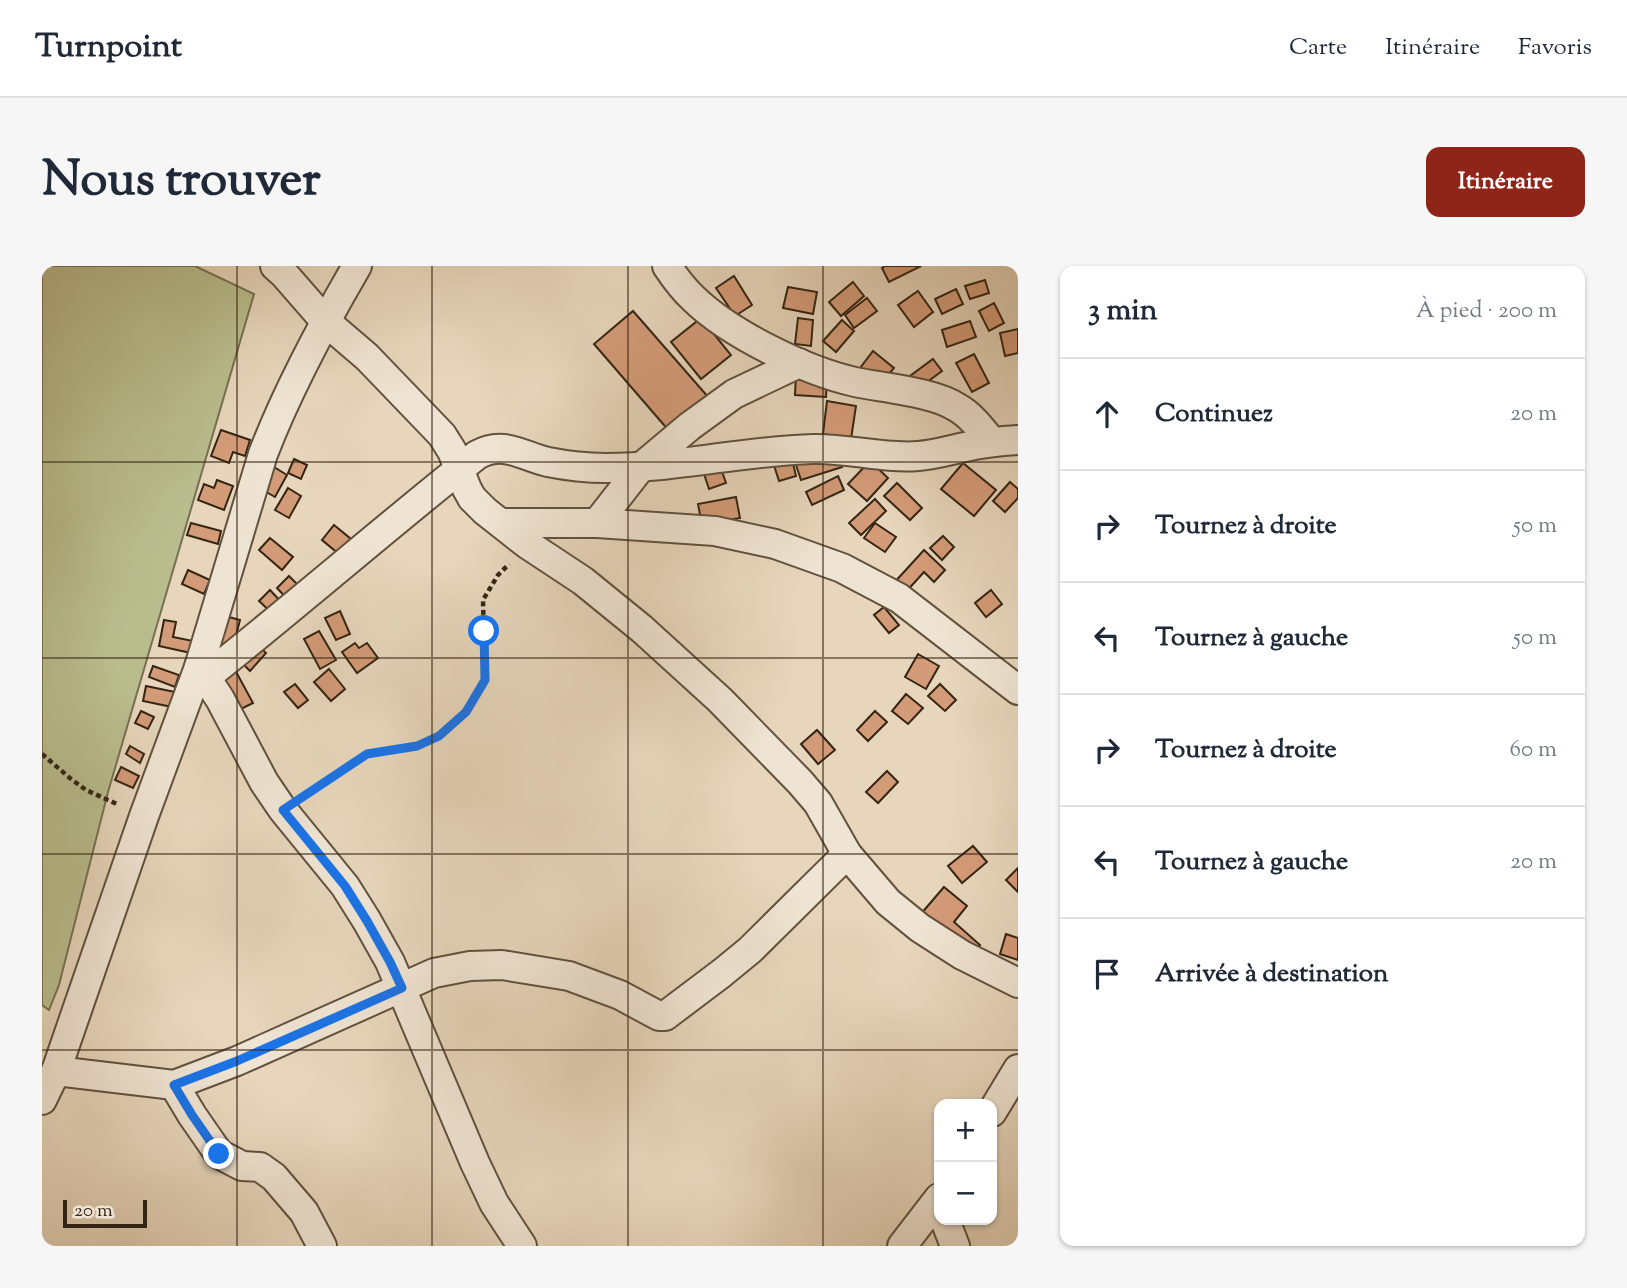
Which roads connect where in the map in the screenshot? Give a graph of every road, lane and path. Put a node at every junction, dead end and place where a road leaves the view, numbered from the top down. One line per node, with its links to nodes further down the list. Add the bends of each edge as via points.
1 (275, 266): 4 (street)
2 (357, 266): 4 (street)
3 (667, 266): 5 (street, via 695,300 725,324)
4 (325, 321): 8 (street, via 367,357 442,435); 12 (street, via 263,454)
5 (799, 363): 6 (street, via 852,381 942,400); 7 (street, via 734,394)
6 (1005, 441): 7 (street, via 920,456 812,449)
7 (640, 468): 8 (street, via 582,468 499,448 487,450); 10 (street)
8 (459, 470): 9 (street, via 472,498); 12 (street, via 293,608)
9 (502, 523): 10 (street); 11 (street)
10 (597, 523): 13 (street, via 715,531 775,544 842,568 898,598)
11 (527, 544): 15 (path, via 498,575 483,600 485,680 466,712 439,736 417,746 367,754); 17 (street, via 608,600 720,700 818,803)
12 (202, 672): 15 (street); 16 (street)
13 (1018, 690)
14 (42, 754): 16 (path, via 86,790)
15 (283, 810): 19 (street, via 345,886)
16 (144, 816): 21 (street)
17 (847, 854): 18 (street, via 888,902 920,928); 19 (street, via 750,950 665,1016 569,976 502,965 434,973)
18 (1018, 983)
19 (402, 988): 22 (street); 28 (street, via 475,1163)
20 (1018, 1069): 24 (street)
21 (56, 1071): 22 (street); 23 (street)
22 (174, 1085): 27 (street, via 219,1154 242,1166 260,1167 274,1177 304,1212)
23 (42, 1100)
24 (997, 1104)
25 (934, 1212): 29 (street)
26 (947, 1225): 30 (street)
27 (321, 1246)
28 (522, 1246)
29 (902, 1246)
30 (955, 1246)

